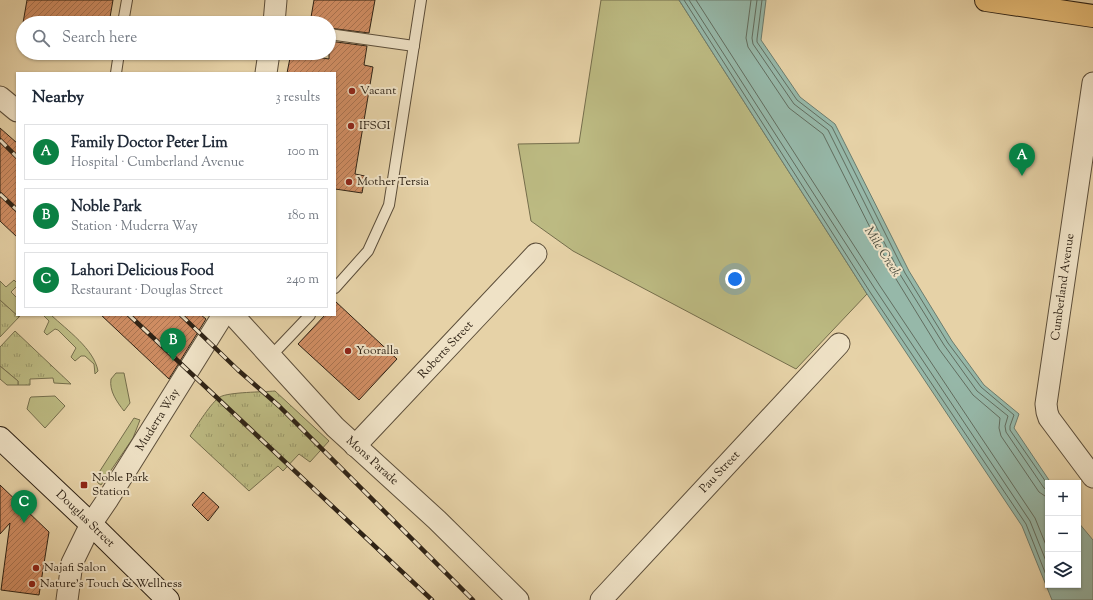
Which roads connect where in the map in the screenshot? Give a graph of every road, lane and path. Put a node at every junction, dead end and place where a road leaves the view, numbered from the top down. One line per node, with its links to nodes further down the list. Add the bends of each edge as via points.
1 (127, 0): 5 (lane)
2 (276, 0): 6 (street)
3 (422, 0): 9 (lane)
4 (986, 0): 7 (main road)
5 (124, 16)
6 (275, 16)
7 (1093, 16)
8 (336, 35): 9 (lane)
9 (414, 46): 18 (lane, via 389,204 368,252)
10 (118, 60): 12 (lane)
11 (268, 60): 13 (street)
12 (116, 72)
13 (266, 72)
14 (1093, 83): 26 (street, Cumberland Avenue, via 1046,404 1049,418)
15 (0, 97): 16 (street)
16 (16, 110)
17 (536, 254): 25 (street, Roberts Street)
18 (336, 287)
19 (222, 316): 27 (street, Muderra Way)
20 (234, 316): 23 (street, Mons Parade)
21 (309, 316): 23 (lane)
22 (839, 344): 31 (street, Pau Street)
23 (270, 357): 25 (street, Mons Parade)
24 (0, 438): 27 (main road, Douglas Street)
25 (355, 446): 30 (street, Mons Parade, via 437,520)
26 (1093, 477)
27 (90, 524): 28 (street, Muderra Way, via 72,563); 29 (main road, Douglas Street)
28 (67, 600)
29 (168, 600)
30 (518, 600)
31 (601, 600)

